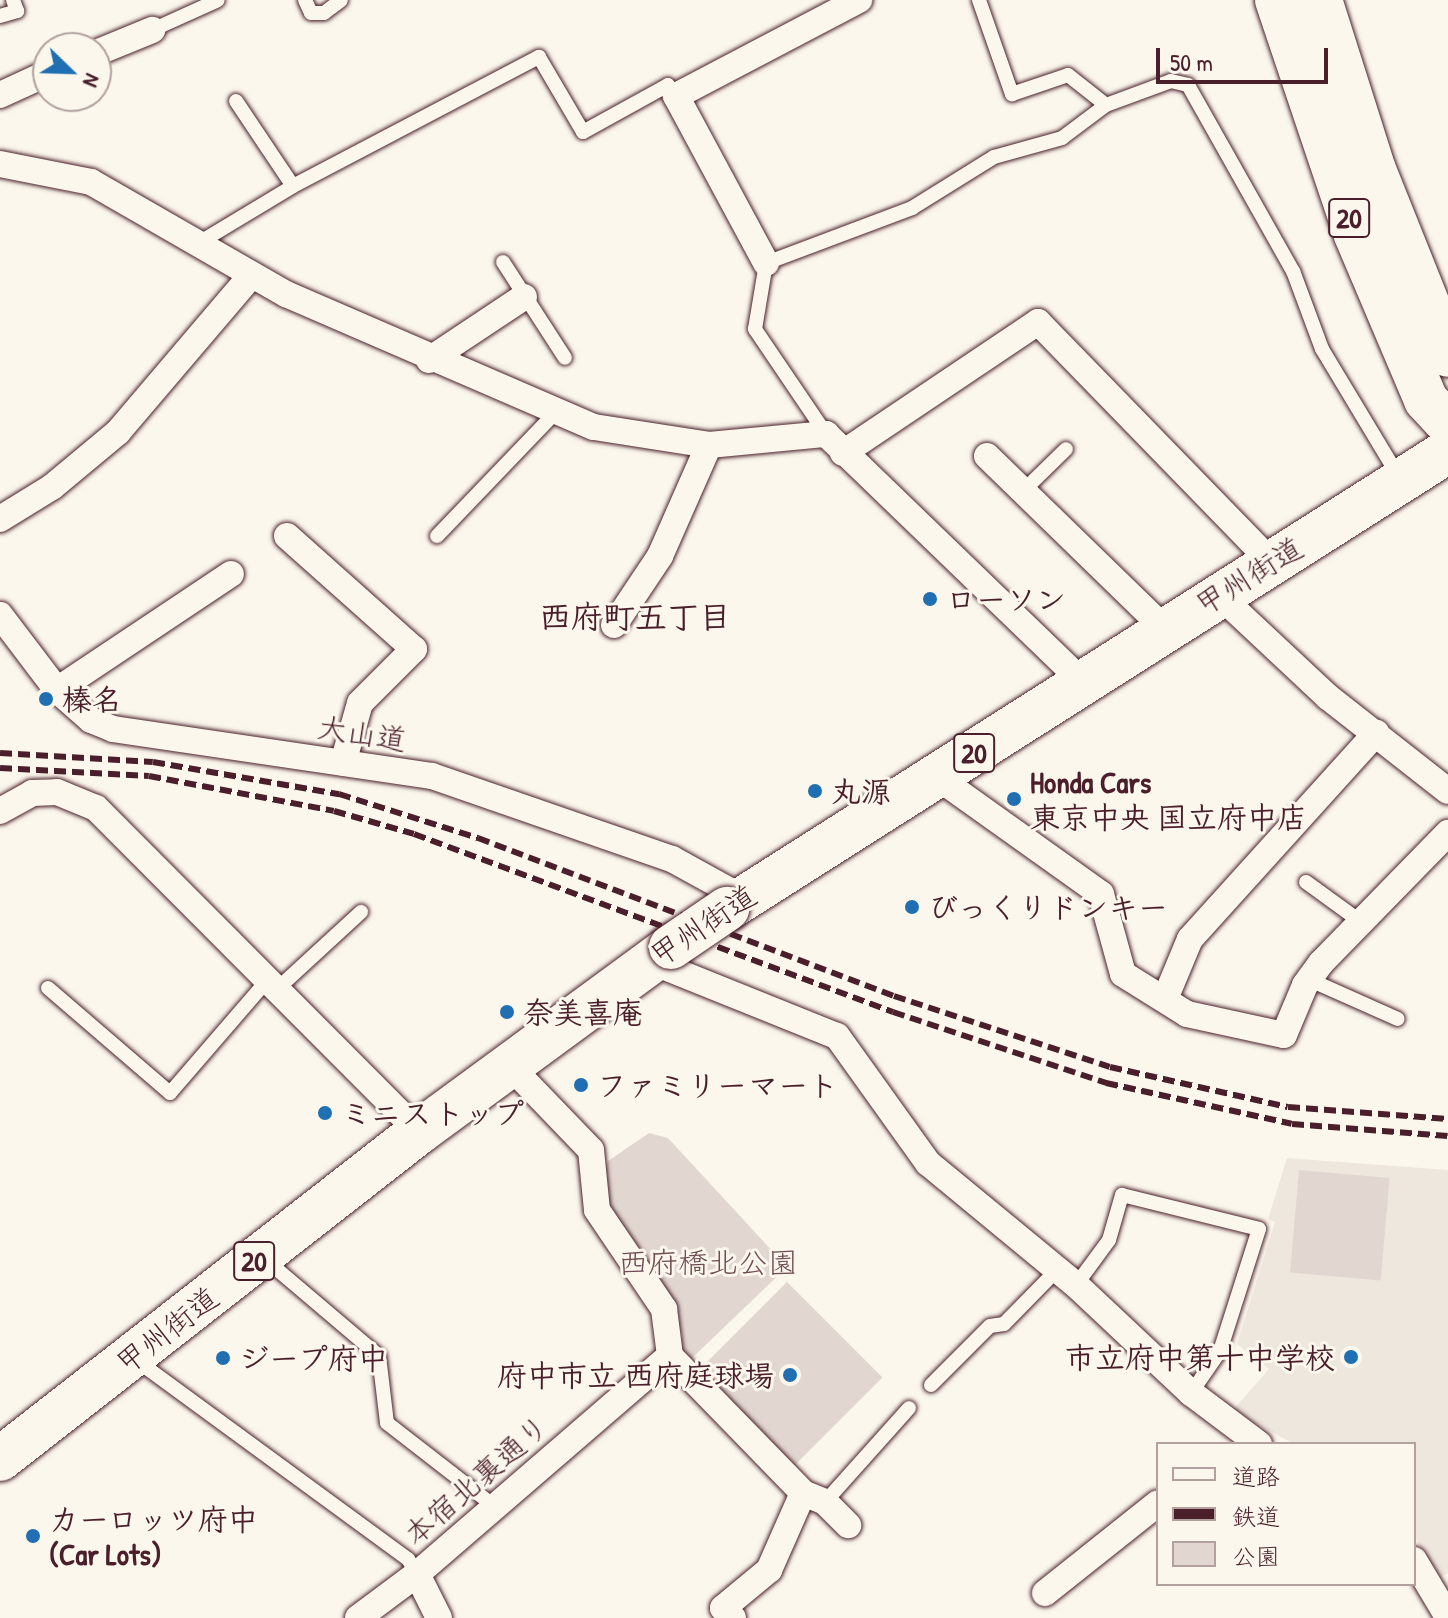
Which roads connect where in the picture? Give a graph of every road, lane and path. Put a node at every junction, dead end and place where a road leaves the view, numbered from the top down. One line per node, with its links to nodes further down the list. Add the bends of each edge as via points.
1 (13, 0): 9 (lane, via 17,11)
2 (218, 0): 10 (lane)
3 (305, 0): 4 (lane, via 311,13 324,13)
4 (341, 0)
5 (859, 0): 14 (street)
6 (979, 0): 16 (lane, via 1012,94 1068,75)
7 (1277, 0): 28 (highway, 20, via 1356,235 1426,400)
8 (1320, 0): 24 (highway, 20, via 1374,170)
9 (0, 16)
10 (152, 30): 11 (street)
11 (112, 46)
12 (32, 80): 13 (street)
13 (0, 95)
14 (676, 96): 18 (lane, via 668,85 583,132 539,57); 21 (street)
15 (236, 101): 18 (lane)
16 (1106, 105): 21 (lane, via 1062,138 994,157 912,208); 34 (lane, via 1171,81 1188,85 1293,271 1322,349)
17 (0, 164): 19 (street, via 91,182)
18 (293, 186): 19 (lane)
19 (197, 244): 22 (street)
20 (503, 262): 23 (lane)
21 (766, 263): 29 (lane, via 755,329)
22 (250, 277): 26 (street); 36 (street, via 118,432 52,487)
23 (524, 297): 25 (lane); 26 (street)
24 (1448, 355)
25 (565, 358)
26 (429, 360): 27 (street)
27 (554, 414): 30 (street, via 617,432); 38 (lane)
28 (1448, 424)
29 (834, 443): 30 (street); 39 (street, via 1038,322); 45 (street)
30 (709, 445): 43 (street, via 660,556)
31 (1066, 449): 35 (lane)
32 (1448, 451): 34 (highway, 甲州街道 / 20)
33 (987, 456): 35 (street)
34 (1401, 481): 39 (highway, 甲州街道 / 20)
35 (1023, 491): 44 (street)
36 (0, 519)
37 (287, 536): 48 (street, via 414,649 360,703)
38 (437, 536)
39 (1271, 562): 41 (highway, 甲州街道 / 20)
40 (231, 574): 46 (street)
41 (1219, 595): 44 (highway, 甲州街道 / 20); 47 (street, via 1328,697)
42 (0, 615): 46 (street, 大山道)
43 (614, 625)
44 (1165, 629): 45 (highway, 甲州街道 / 20)
45 (1083, 682): 49 (highway, 甲州街道 / 20)
46 (57, 690): 48 (street, 大山道, via 91,720 113,729)
47 (1376, 733): 50 (street); 61 (street, via 1190,939)
48 (343, 763): 54 (street, 大山道, via 461,786 672,859)
49 (937, 777): 54 (highway, 甲州街道 / 20); 61 (street, via 1101,894 1123,974)
50 (1448, 791)
51 (0, 811): 59 (street, via 32,793 57,792 96,808)
52 (1448, 833): 56 (street)
53 (1306, 882): 56 (lane)
54 (735, 903): 57 (highway, 甲州街道 / 20, bridge)
55 (361, 912): 59 (lane)
56 (1361, 922): 58 (street)
57 (660, 954): 63 (highway, 甲州街道 / 20); 66 (street, via 837,1036 912,1147)
58 (1308, 979): 61 (street, via 1284,1035 1187,1014); 62 (lane)
59 (270, 987): 60 (lane, via 170,1093); 64 (street)
60 (48, 988)
61 (1165, 999)
62 (1398, 1019)
63 (511, 1067): 64 (highway, 甲州街道 / 20); 67 (street, via 591,1150 597,1210 664,1309)
64 (419, 1132): 65 (highway, 甲州街道 / 20)
65 (261, 1255): 68 (highway, 甲州街道 / 20); 76 (lane, via 379,1356 387,1423)
66 (1066, 1278): 69 (lane, via 1004,1324 990,1326); 70 (street); 70 (lane, via 1109,1240 1122,1195 1259,1229 1220,1351)
67 (670, 1356): 74 (street); 76 (street, 本宿北裏通り)
68 (132, 1357): 73 (highway, 甲州街道 / 20); 79 (lane, via 408,1559)
69 (931, 1385)
70 (1191, 1393): 72 (street)
71 (909, 1408): 74 (lane)
72 (1245, 1441)
73 (1, 1456)
74 (814, 1498): 77 (street); 84 (street, via 769,1570 723,1608)
75 (1156, 1505): 80 (street)
76 (494, 1506): 79 (street, 本宿北裏通り)
77 (848, 1525)
78 (1416, 1563): 81 (street)
79 (417, 1574): 82 (street, 本宿北裏通り); 83 (street)
80 (1045, 1593)
81 (1448, 1617)
82 (358, 1618)
83 (439, 1618)
84 (733, 1618)

